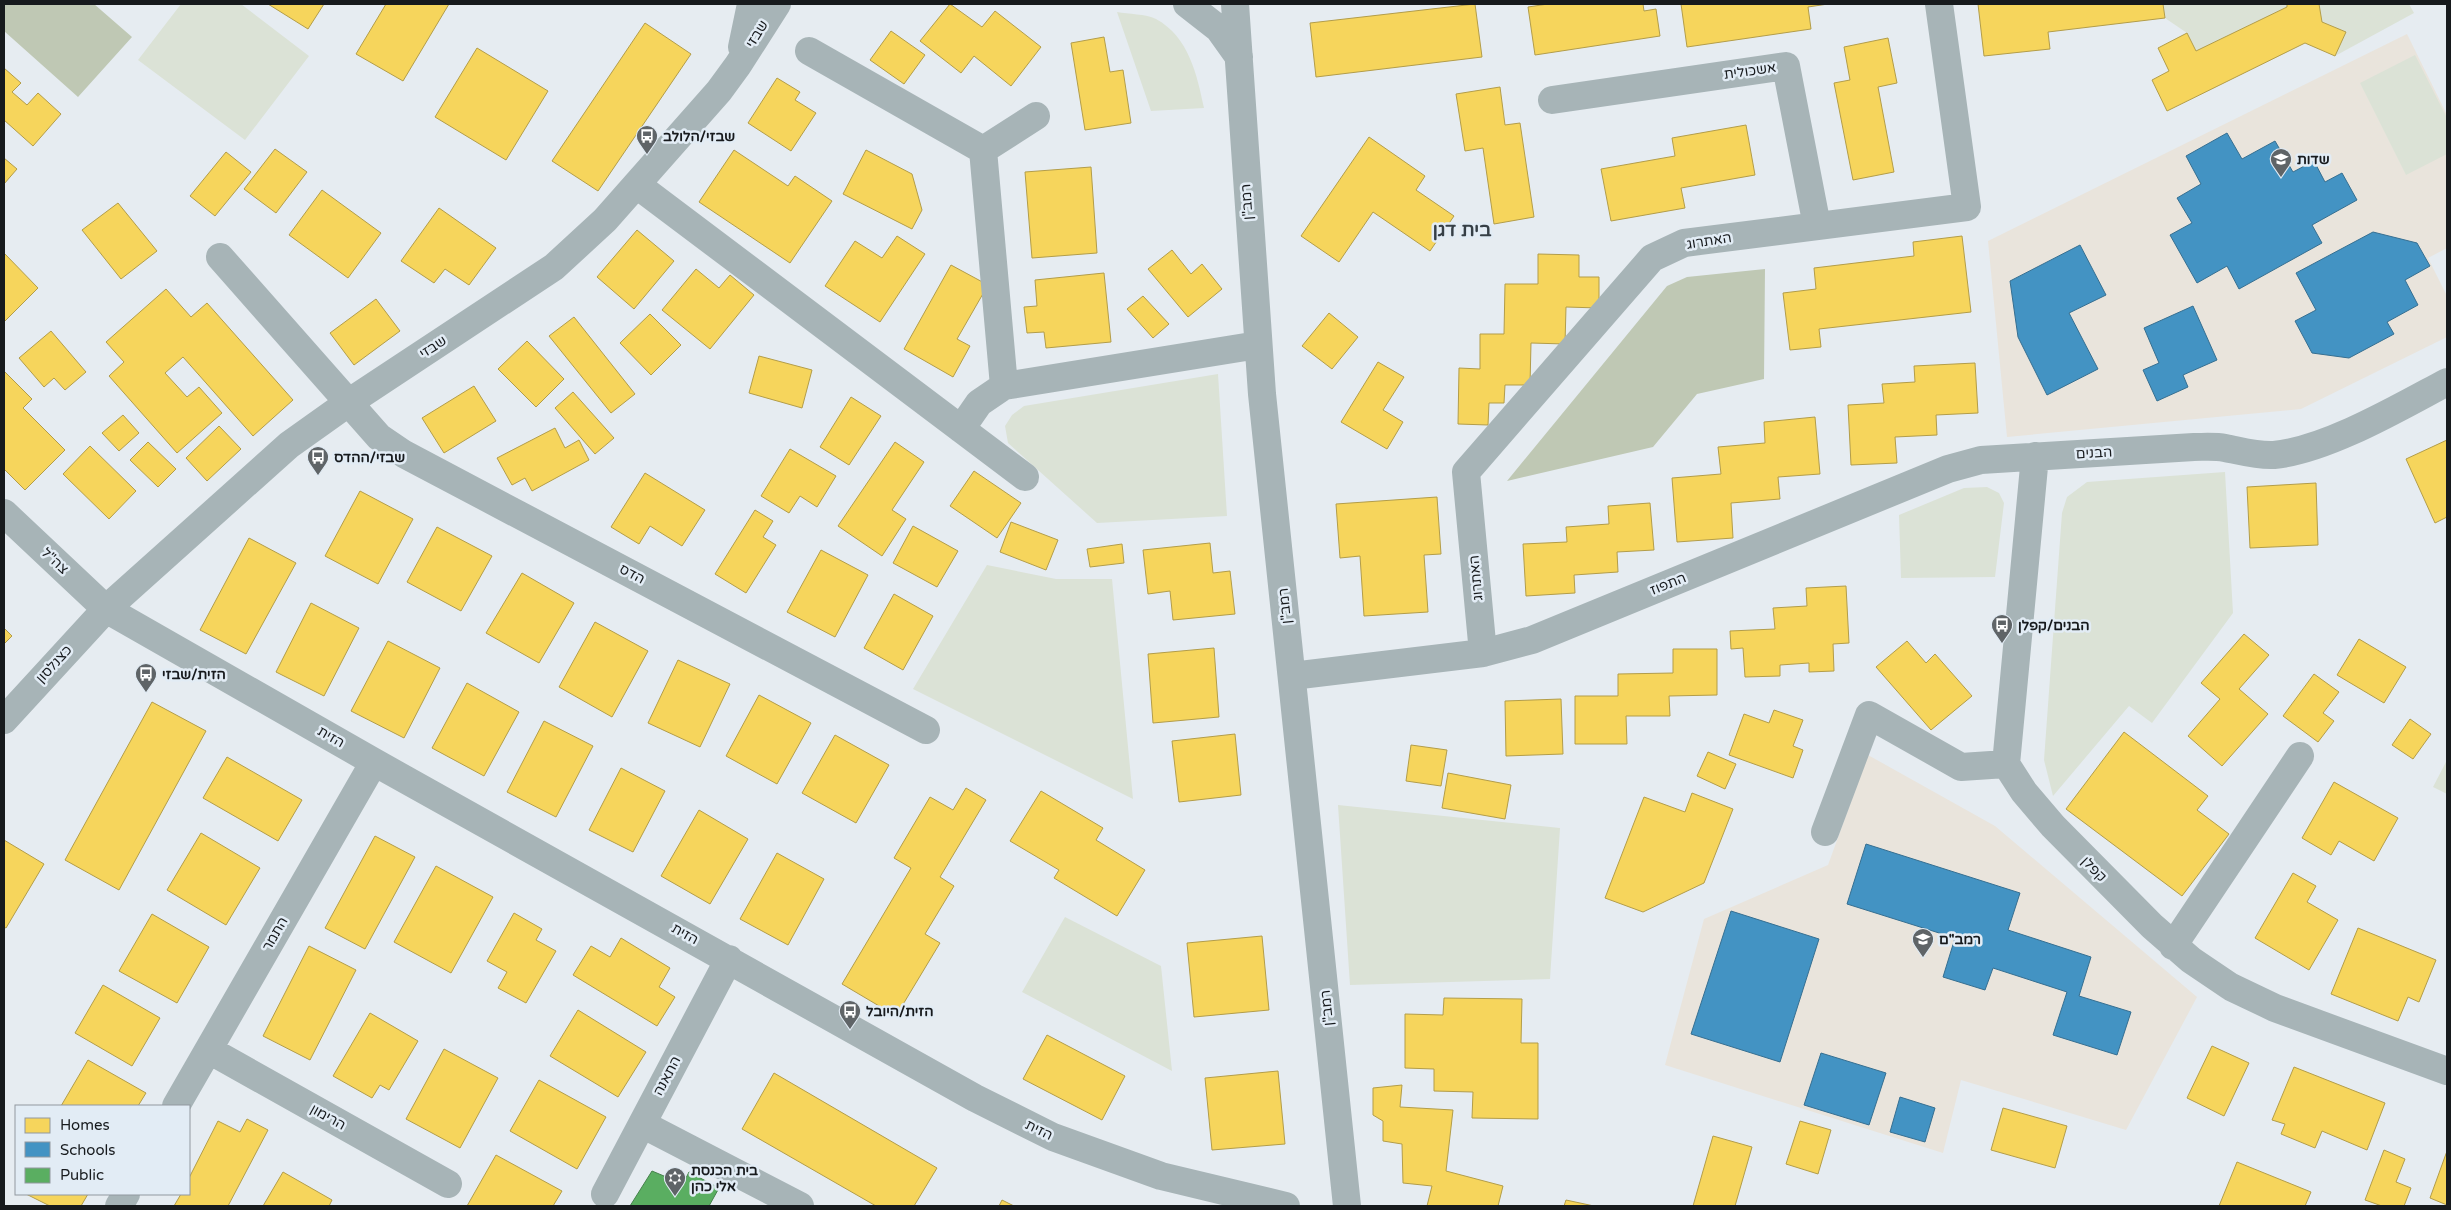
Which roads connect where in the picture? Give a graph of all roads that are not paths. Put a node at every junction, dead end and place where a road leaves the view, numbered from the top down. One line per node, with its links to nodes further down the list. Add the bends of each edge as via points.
1 (751, 4): 8 (street, שבזי)
2 (777, 4): 8 (street, שבזי)
3 (1187, 4): 7 (street, via 1219,29)
4 (1235, 4): 7 (street, רמב"ן)
5 (1939, 4): 13 (street, האתרוג, via 1967,207)
6 (809, 51): 11 (street)
7 (1239, 57): 15 (street, רמב"ן)
8 (738, 65): 12 (street, שבזי, via 720,91)
9 (1552, 100): 13 (street, אשכולית, via 1786,66)
10 (1036, 116): 11 (street)
11 (983, 150): 17 (street)
12 (637, 185): 18 (street, שבזי, via 554,267); 19 (street)
13 (1817, 226): 24 (street, האתרוג, via 1684,244 1652,258 1466,472)
14 (220, 257): 18 (street, הדס)
15 (1258, 345): 17 (street); 25 (street, רמב"ן)
16 (2447, 382): 20 (street, הבנים, via 2347,432 2305,448 2274,455 2194,447)
17 (1004, 386): 19 (street, via 980,402)
18 (348, 403): 23 (street, שבזי, via 289,445); 27 (street, הדס, via 379,437 404,454)
19 (961, 429): 21 (street)
20 (2035, 456): 24 (street, התפוז, via 1982,460 1948,469 1532,640); 30 (street)
21 (1026, 477)
22 (4, 513): 23 (street, צה"ל)
23 (106, 609): 26 (street, כצנלסון); 29 (street, הזית)
24 (1483, 653): 25 (street, התפוז)
25 (1292, 676): 44 (street, רמב"ן)
26 (4, 720)
27 (926, 730)
28 (2300, 756): 32 (street)
29 (374, 762): 33 (street, הזית); 34 (street, התמר)
30 (2006, 764): 31 (street, via 1961,767 1869,715); 32 (street, קפלן, via 2024,792 2053,826)
31 (1825, 832)
32 (2173, 946): 35 (street, קפלן, via 2231,987 2275,1008)
33 (729, 959): 37 (street, התאנה); 43 (street, הזית, via 976,1098 1053,1137 1161,1176)
34 (208, 1050): 36 (street, התמר); 38 (street, הרימון)
35 (2447, 1071)
36 (177, 1105)
37 (642, 1124): 39 (street, התאנה); 42 (street)
38 (448, 1184)
39 (605, 1194)
40 (125, 1195): 41 (street)
41 (119, 1206)
42 (800, 1206)
43 (1286, 1206)
44 (1347, 1206)

